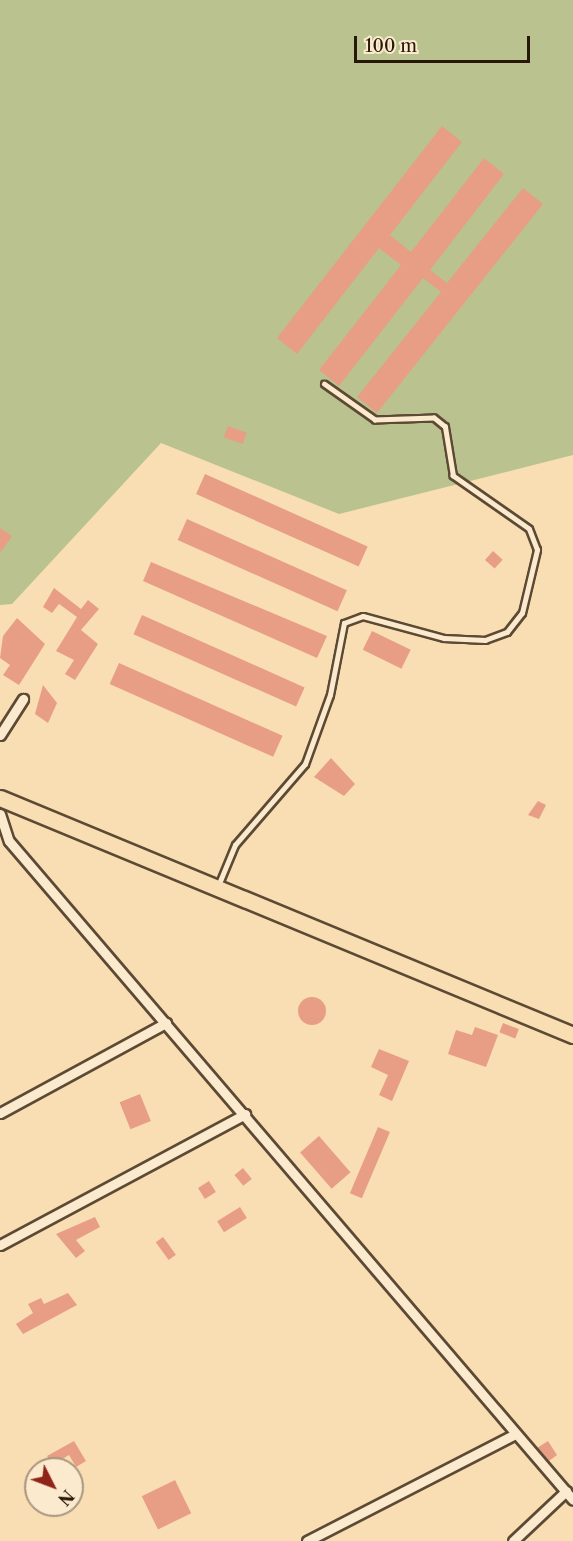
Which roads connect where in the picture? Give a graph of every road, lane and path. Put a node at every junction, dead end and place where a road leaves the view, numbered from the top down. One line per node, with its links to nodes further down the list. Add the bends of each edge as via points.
1 (324, 384): 6 (lane, via 375,420 434,418 445,427 453,476 529,529 537,550 522,613 507,632 485,640 444,638 363,616 344,623 330,695 305,764 235,845)
2 (23, 699): 3 (street)
3 (0, 735)
4 (0, 798): 6 (main road)
5 (0, 814): 7 (street, via 9,841)
6 (218, 886): 8 (main road)
7 (166, 1023): 9 (street); 10 (street)
8 (573, 1035)
9 (0, 1113)
10 (245, 1114): 11 (street); 12 (street)
11 (0, 1245)
12 (513, 1435): 13 (street); 15 (street)
13 (566, 1491): 14 (street); 16 (street)
14 (573, 1500)
15 (307, 1541)
16 (513, 1541)

